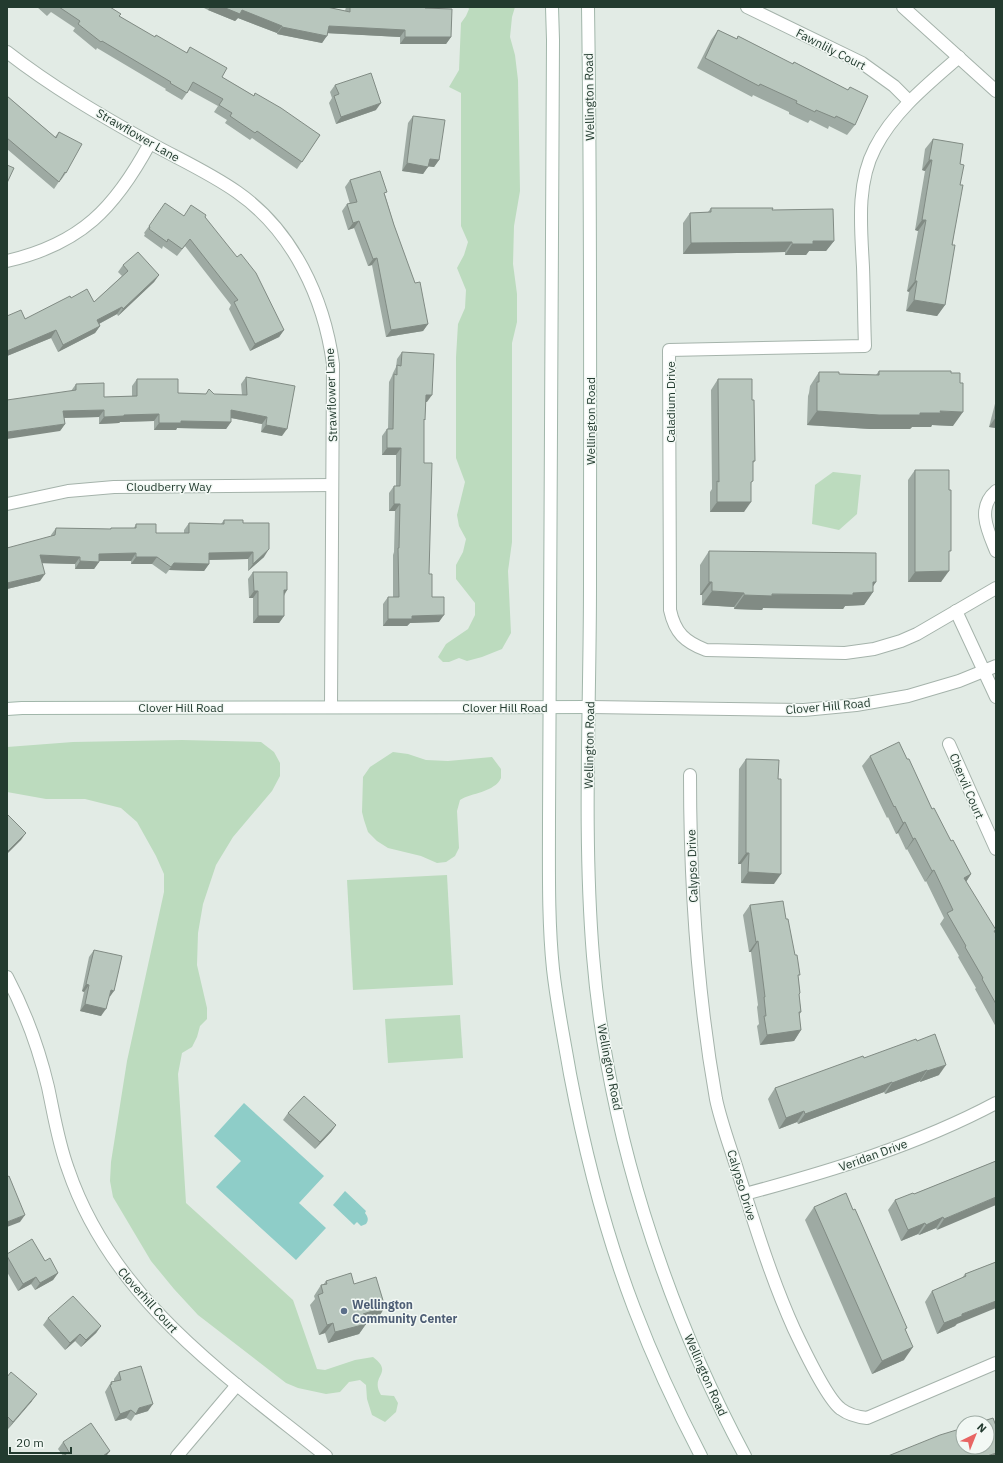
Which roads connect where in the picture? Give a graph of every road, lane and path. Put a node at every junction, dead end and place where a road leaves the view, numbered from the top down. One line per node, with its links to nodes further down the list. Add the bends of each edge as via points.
1 (552, 7): 21 (street)
2 (588, 7): 22 (street, Wellington Road)
3 (747, 7): 8 (street, Fawnlily Court, via 862,63)
4 (903, 7): 6 (street)
5 (7, 52): 9 (street, Strawflower Lane, via 39,77)
6 (959, 57): 7 (street); 8 (street, Caladium Drive)
7 (996, 92)
8 (909, 101): 16 (street, Caladium Drive, via 875,148 863,187 861,219 865,346 669,350 670,610 672,622 680,635 692,645 706,650 845,653 874,649 901,641)
9 (150, 143): 10 (street, via 126,184 88,225 58,243 27,257); 11 (street, Strawflower Lane, via 221,182 253,205 282,235 305,273 326,325 333,364)
10 (7, 261)
11 (332, 486): 13 (street, Cloudberry Way, via 114,486 68,491); 20 (street, Strawflower Lane)
12 (996, 491): 14 (street, via 984,512 985,525)
13 (7, 504)
14 (996, 551)
15 (996, 588): 16 (street, Caladium Drive)
16 (956, 612): 18 (street)
17 (996, 666): 18 (street, Clover Hill Road)
18 (984, 672): 19 (street); 22 (street, Clover Hill Road, via 908,696 804,710)
19 (996, 697)
20 (331, 707): 21 (street, Clover Hill Road); 23 (street, Clover Hill Road)
21 (549, 707): 22 (street, Clover Hill Road); 34 (street, via 550,924 553,968 559,1016 581,1131 602,1212 633,1307)
22 (590, 707): 35 (street, Wellington Road, via 588,876 593,956 610,1075 635,1184 671,1293 722,1413)
23 (7, 709)
24 (949, 744): 26 (street, Chervil Court)
25 (690, 775): 29 (street, Calypso Drive, via 694,921 703,1012 717,1101)
26 (996, 849)
27 (7, 977): 31 (street, Cloverhill Court, via 35,1045 48,1086 56,1128 68,1169 80,1201 100,1239 124,1275 150,1306 192,1347)
28 (996, 1104): 29 (street, Veridan Drive, via 965,1120 886,1151 816,1175)
29 (745, 1194): 30 (street, Calypso Drive, via 780,1298 808,1356 831,1398 840,1409 853,1416 867,1418)
30 (996, 1363)
31 (237, 1384): 32 (street); 33 (street, Cloverhill Court)
32 (177, 1456)
33 (326, 1456)
34 (700, 1456)
35 (745, 1456)

